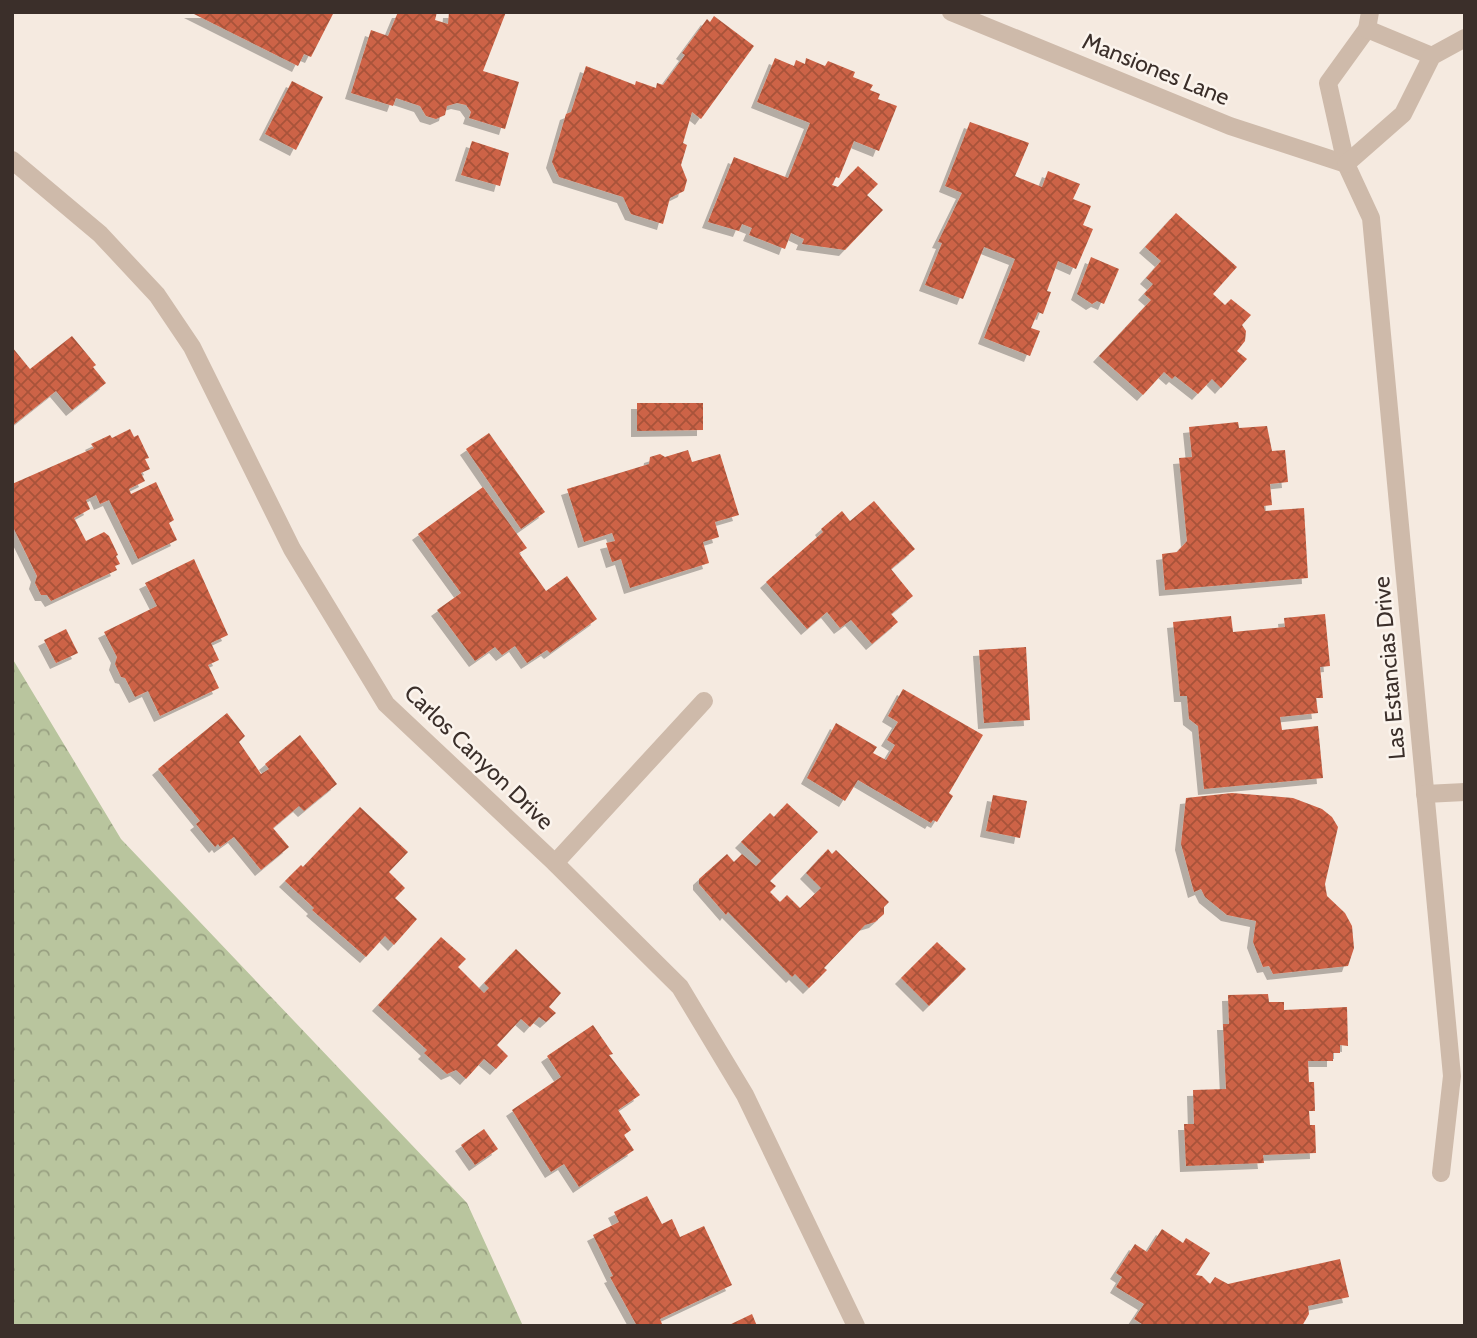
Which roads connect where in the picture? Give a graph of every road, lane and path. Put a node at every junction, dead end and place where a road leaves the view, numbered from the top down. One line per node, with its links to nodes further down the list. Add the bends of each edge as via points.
1 (951, 12): 6 (street, Mansiones Lane, via 1230,126)
2 (1369, 21): 4 (street, Las Estancias Drive); 6 (street, Las Estancias Drive, via 1328,83)
3 (1465, 38): 4 (street)
4 (1432, 56): 6 (street, via 1404,114)
5 (12, 160): 10 (street, Carlos Canyon Drive, via 100,234 157,295 192,346 292,549 386,704)
6 (1346, 164): 9 (street, Las Estancias Drive, via 1371,218)
7 (704, 701): 10 (street)
8 (1465, 792): 9 (street)
9 (1425, 794): 11 (street, Las Estancias Drive, via 1452,1076)
10 (555, 863): 12 (street, Carlos Canyon Drive, via 680,987 745,1095)
11 (1441, 1173)
12 (856, 1326)

